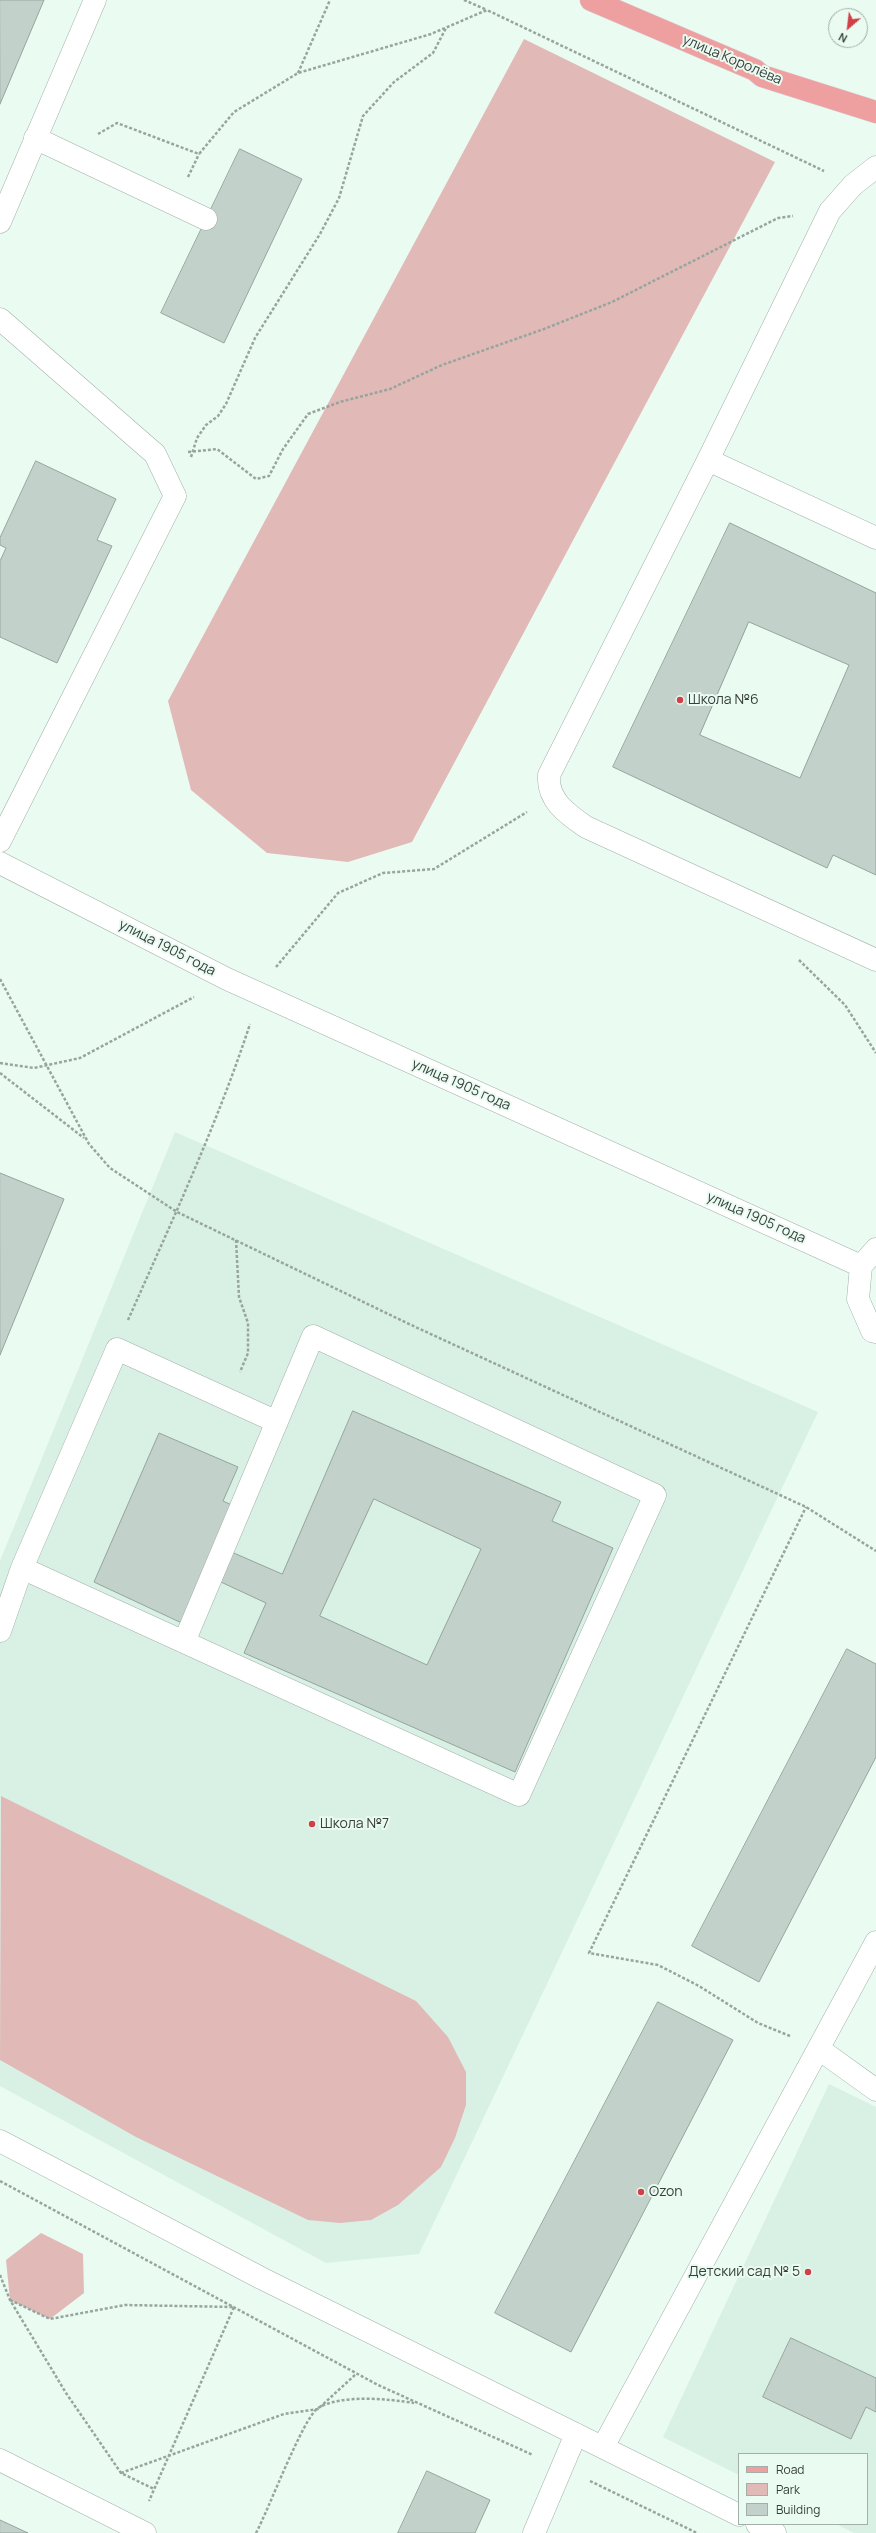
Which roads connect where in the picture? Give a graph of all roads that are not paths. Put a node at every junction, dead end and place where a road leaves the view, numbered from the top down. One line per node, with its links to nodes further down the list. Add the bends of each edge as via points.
1 (95, 0): 4 (street)
2 (591, 0): 3 (main road, улица Королёва, via 755,70 762,76)
3 (876, 112)
4 (35, 138): 6 (street); 7 (street)
5 (876, 167): 9 (street, via 853,185 830,211)
6 (206, 219)
7 (0, 222)
8 (0, 319): 11 (street, via 154,454 175,496)
9 (708, 460): 10 (street); 13 (street, via 549,774 548,782 552,796 570,816 594,832)
10 (876, 538)
11 (0, 841)
12 (0, 863): 15 (street, улица 1905 года, via 227,979)
13 (876, 960)
14 (876, 1248): 15 (street)
15 (861, 1266): 16 (street, via 858,1299 872,1331)
16 (876, 1332)
17 (277, 1422): 18 (street, via 117,1349); 20 (street); 20 (street, via 313,1336 655,1496 519,1795)
18 (22, 1568): 19 (street); 20 (street)
19 (0, 1631)
20 (184, 1642)
21 (876, 1942): 22 (street)
22 (819, 2049): 23 (street); 26 (street)
23 (876, 2090)
24 (0, 2141): 25 (street, via 261,2278)
25 (576, 2434): 26 (street); 31 (street)
26 (603, 2447): 28 (street)
27 (0, 2460): 30 (street)
28 (738, 2514)
29 (758, 2525): 32 (street)
30 (141, 2531)
31 (534, 2533)
32 (775, 2533)

